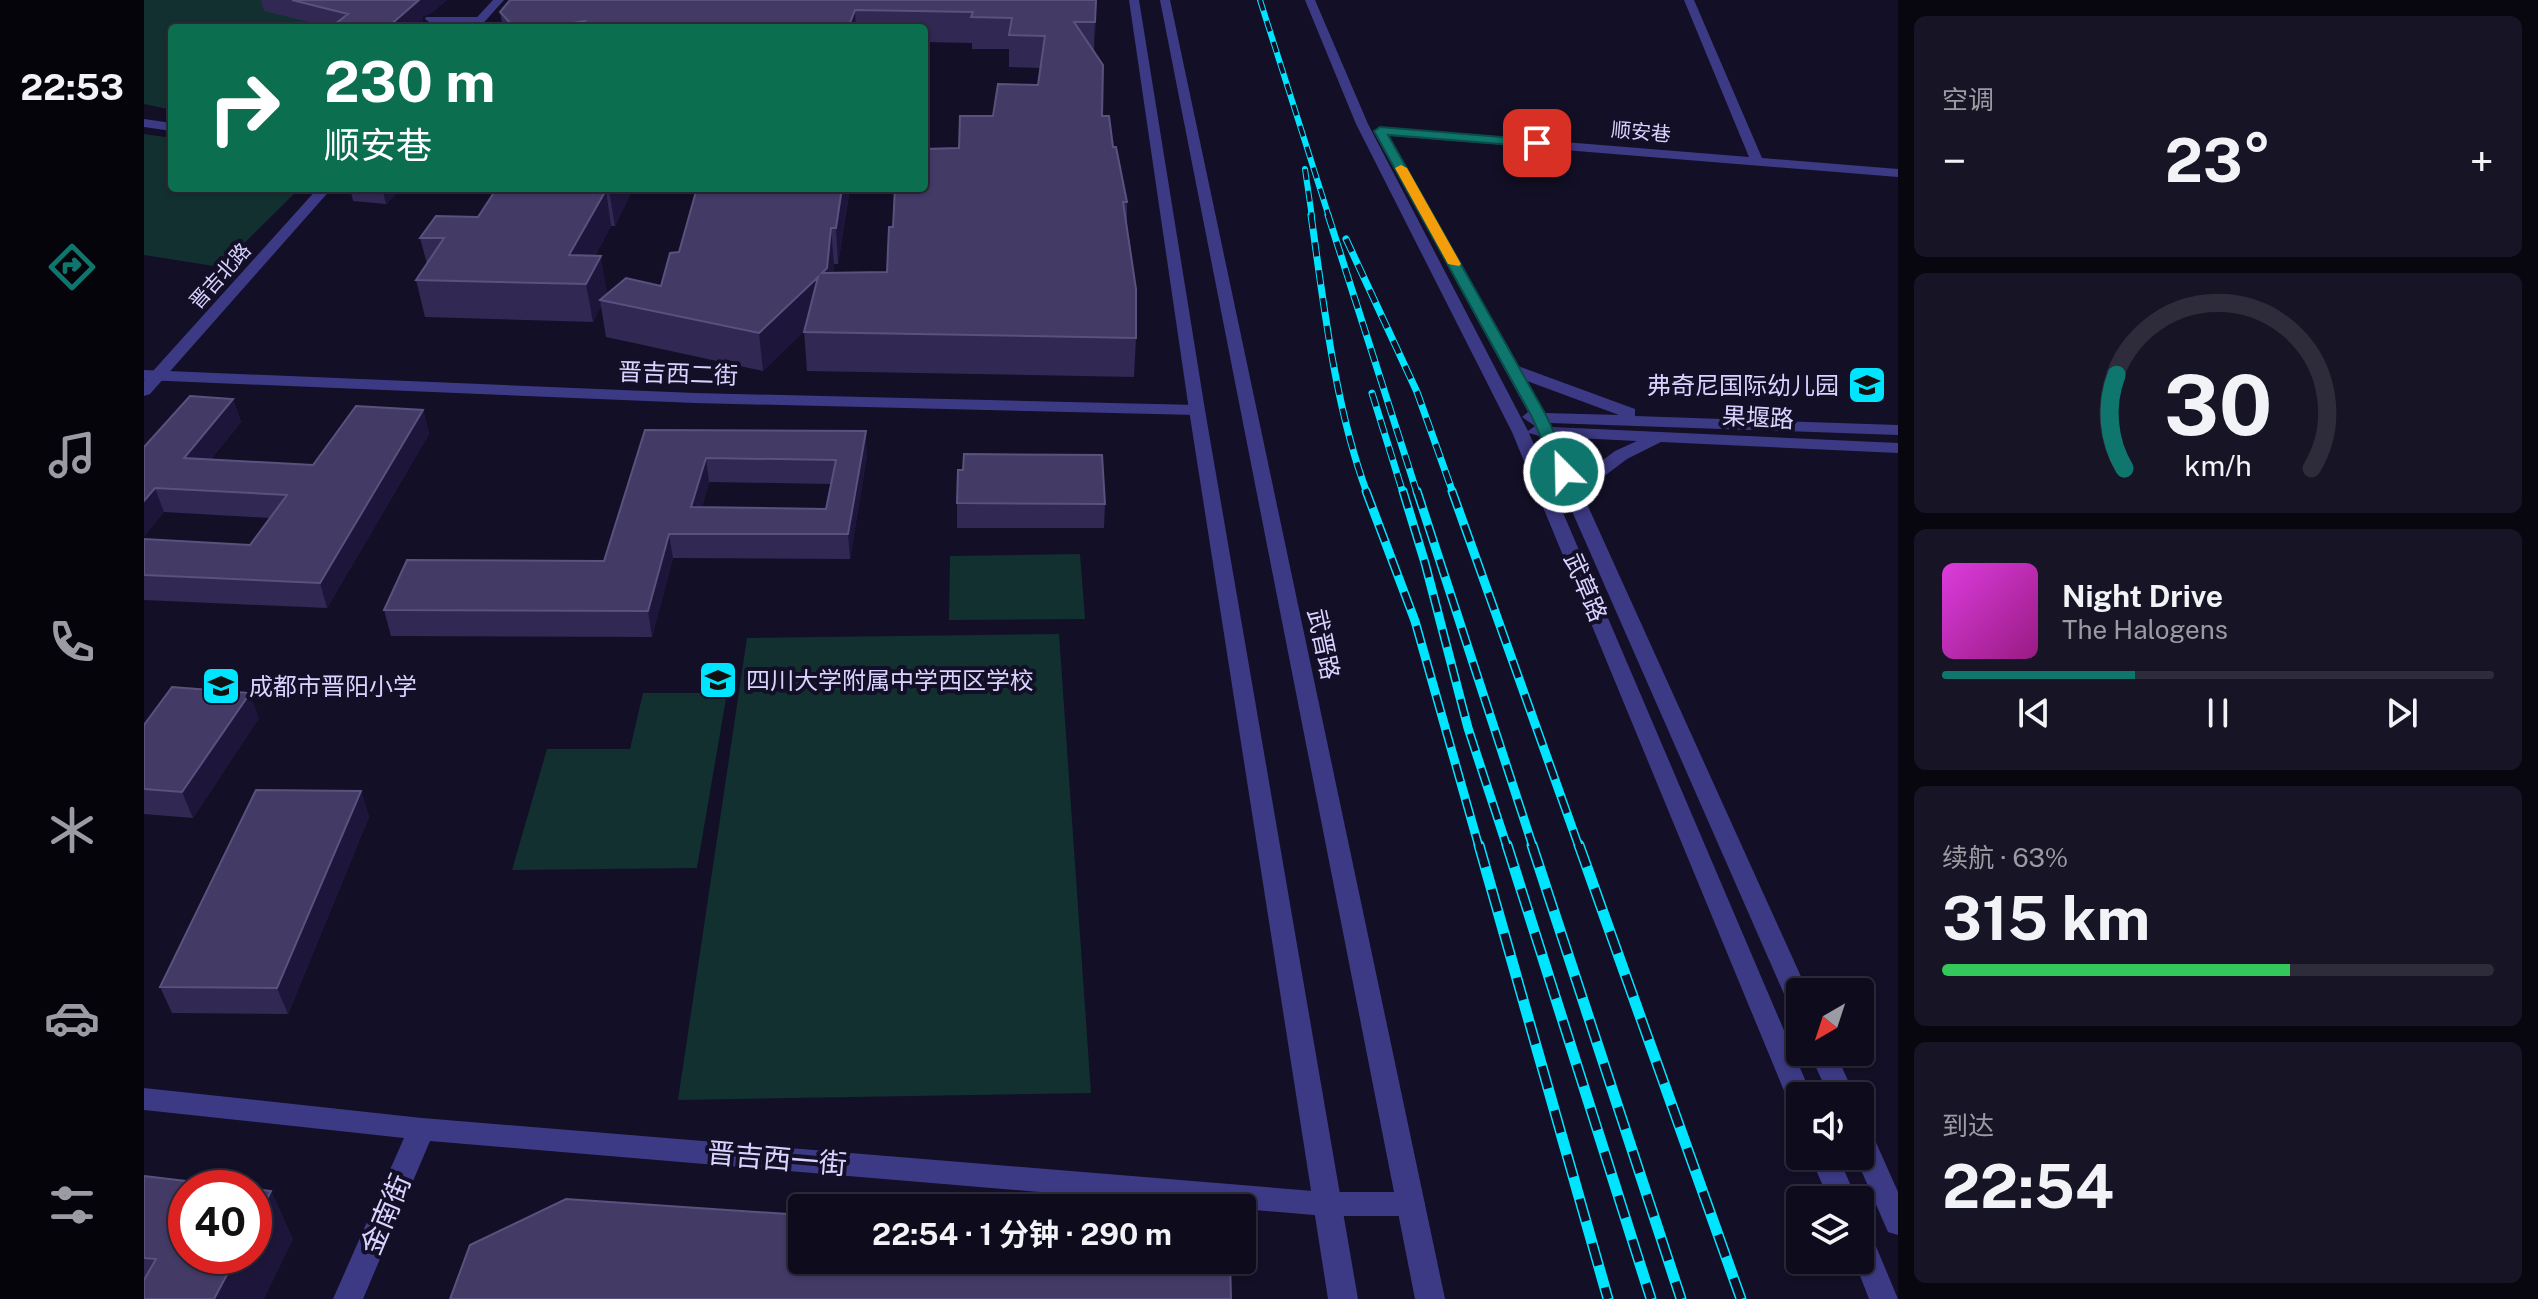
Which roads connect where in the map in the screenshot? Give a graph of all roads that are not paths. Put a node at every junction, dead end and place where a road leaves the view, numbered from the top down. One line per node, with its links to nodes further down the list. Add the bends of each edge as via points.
1 (499, 0): 8 (street)
2 (1134, 0): 18 (street)
3 (1165, 0): 31 (street, 武晋路)
4 (1310, 0): 19 (street, 武草路, via 1362,124)
5 (1322, 0): 11 (street, 武草路)
6 (1689, 0): 12 (street)
7 (429, 19): 8 (lane)
8 (476, 24)
9 (144, 123): 10 (street)
10 (168, 126)
11 (1380, 131): 12 (street, 顺安巷); 15 (street, 武草路)
12 (1757, 161): 13 (street, 顺安巷)
13 (1898, 173)
14 (321, 192): 16 (street, 晋吉北路)
15 (1513, 369): 20 (street, 武草路); 21 (street)
16 (151, 375): 17 (street, 晋吉北路); 18 (street, 晋吉西二街, via 695,398)
17 (144, 391)
18 (1197, 410): 30 (street)
19 (1517, 424): 20 (street, 果堰路); 26 (street, 武草路)
20 (1543, 424): 21 (street, 果堰路); 24 (street, 武草路)
21 (1657, 429): 22 (street, 果堰路); 23 (street, 果堰路); 24 (street)
22 (1898, 430)
23 (1898, 448)
24 (1572, 492): 25 (street, 武草路)
25 (1789, 978)
26 (1793, 1082)
27 (144, 1099): 28 (street, 晋吉西一街)
28 (422, 1129): 30 (street, 晋吉西一街); 34 (street, 金南街)
29 (1874, 1169): 32 (street)
30 (1326, 1204): 31 (street, 晋吉西一街); 35 (street)
31 (1411, 1204): 36 (street, 武晋路)
32 (1898, 1223)
33 (1874, 1274): 37 (street)
34 (348, 1299)
35 (1343, 1299)
36 (1430, 1299)
37 (1884, 1299)

